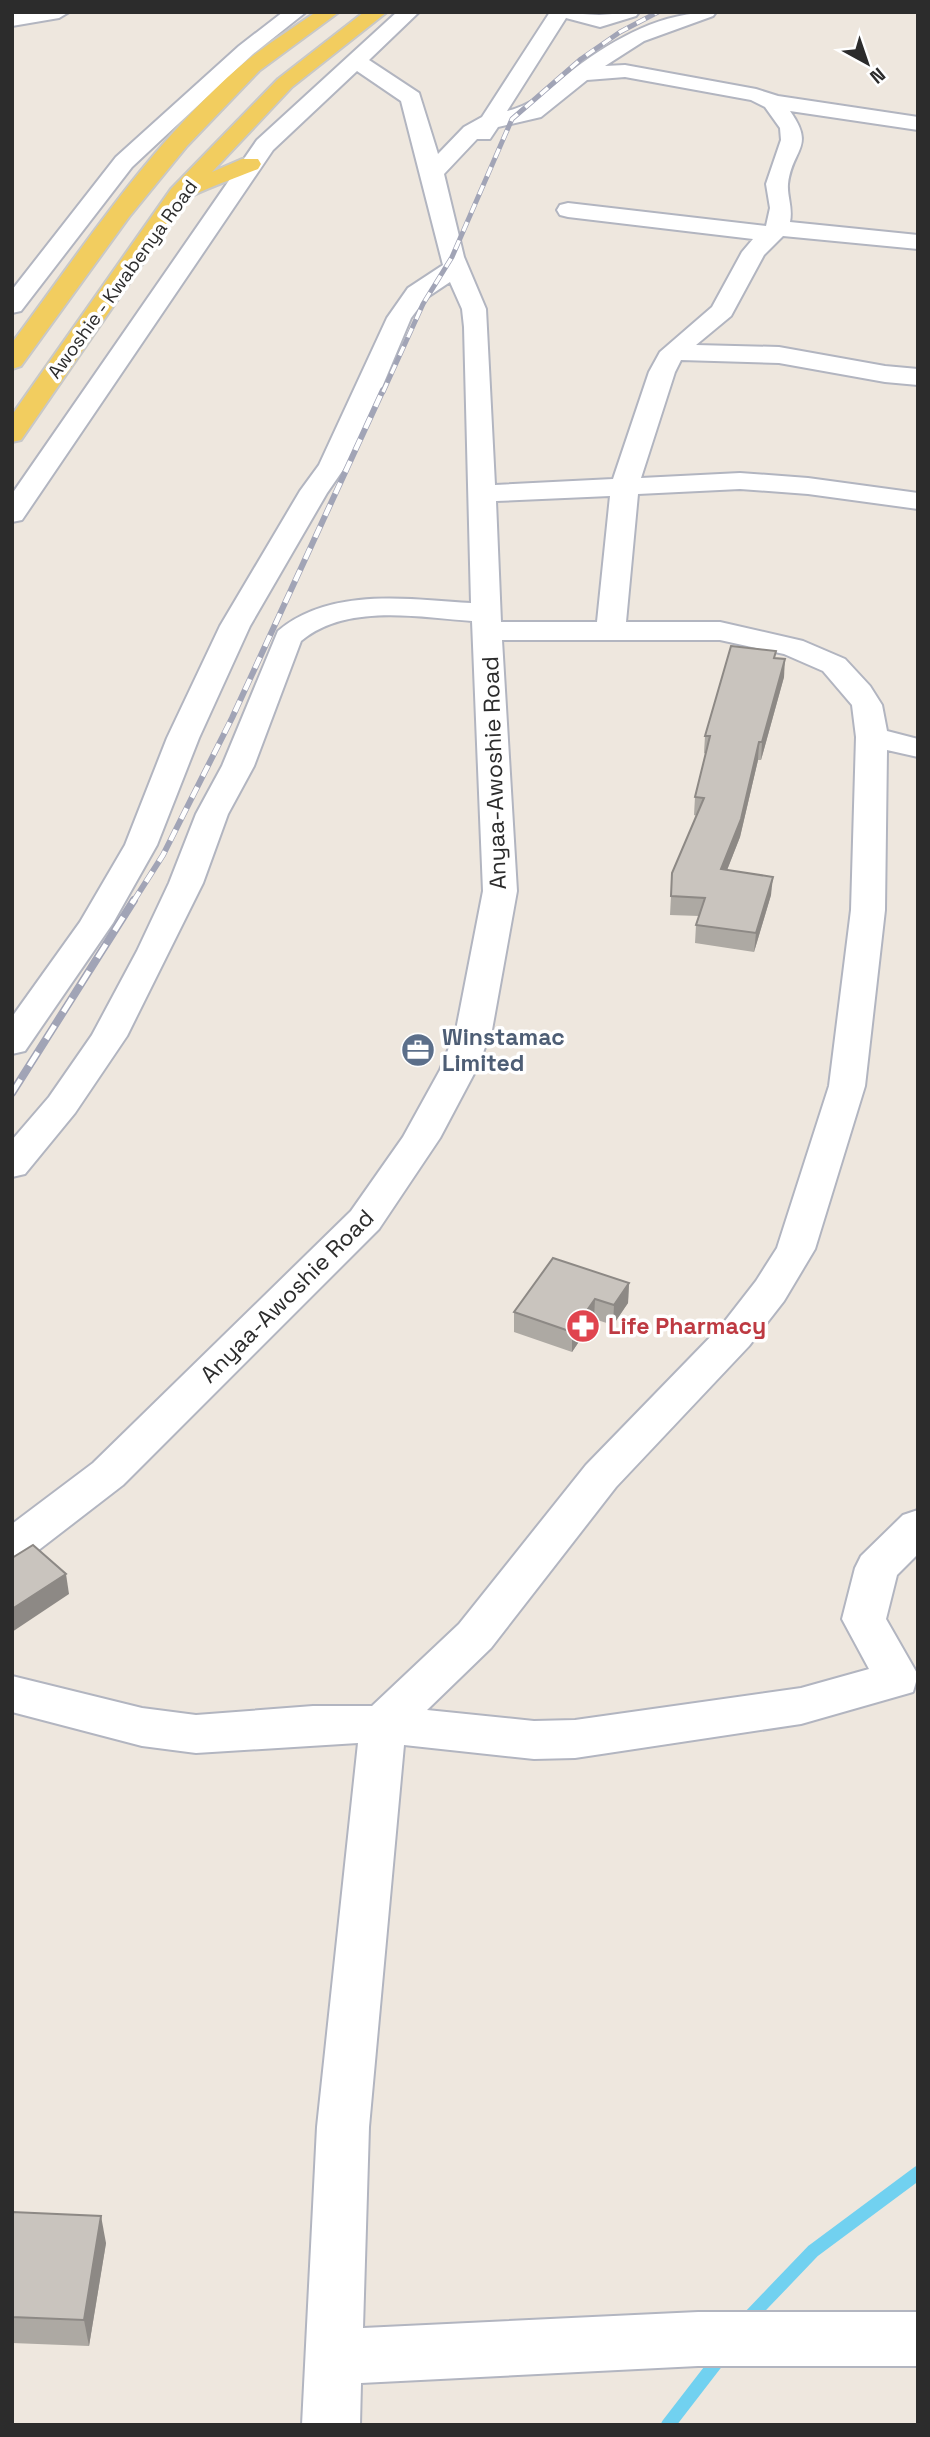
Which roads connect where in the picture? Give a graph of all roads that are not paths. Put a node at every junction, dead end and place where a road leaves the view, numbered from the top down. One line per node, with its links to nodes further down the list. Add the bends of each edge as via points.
1 (59, 12): 9 (street)
2 (296, 12): 24 (street, via 246,50 124,162)
3 (329, 12): 28 (main road, Awoshie - Kwabenya Road, via 245,72 208,108 138,191)
4 (377, 12): 19 (main road, Awoshie - Kwabenya Road, via 285,83)
5 (409, 12): 10 (street)
6 (562, 12): 7 (street, via 600,21); 15 (street)
7 (628, 12)
8 (706, 12): 11 (street, via 637,37)
9 (12, 20)
10 (357, 61): 12 (street); 13 (street)
11 (581, 74): 14 (street, via 635,72); 15 (street, via 533,112)
12 (317, 94): 13 (street, via 369,88); 17 (street)
13 (411, 98): 18 (street, Anyaa-Awoshie Road)
14 (773, 102): 16 (street); 21 (street, via 786,119 792,140 777,184 781,208)
15 (489, 122): 18 (street); 18 (street, via 472,132)
16 (918, 124)
17 (250, 164): 19 (main road); 34 (street)
18 (436, 188): 25 (street, Anyaa-Awoshie Road)
19 (179, 194): 30 (main road, Awoshie - Kwabenya Road)
20 (568, 210): 21 (street)
21 (773, 231): 22 (street); 27 (street, via 754,252 722,311)
22 (918, 242)
23 (12, 265): 24 (street)
24 (43, 266): 26 (street)
25 (456, 267): 32 (street, Anyaa-Awoshie Road, via 474,309 476,327); 39 (street, via 417,293 398,318 332,467 235,626 183,737 141,845 96,923)
26 (12, 306)
27 (673, 352): 29 (street, via 779,355); 31 (street)
28 (12, 361)
29 (918, 377)
30 (12, 434)
31 (625, 485): 32 (street); 33 (street, via 740,481); 36 (street)
32 (481, 494): 35 (street, Anyaa-Awoshie Road)
33 (918, 501)
34 (12, 514)
35 (487, 622): 36 (street); 40 (street, via 356,608 319,615 294,629 154,951 109,1036 62,1105); 42 (street, Anyaa-Awoshie Road, via 500,891 474,1030 458,1070 421,1138 365,1220 108,1474)
36 (611, 630): 37 (street, via 720,631 803,651 834,665 859,692 867,705)
37 (872, 737): 38 (street); 44 (street, via 867,910 853,1054 796,1249 735,1336 601,1476 484,1626)
38 (918, 748)
39 (12, 1043)
40 (12, 1166)
41 (918, 1526): 44 (street, via 877,1568 864,1619 897,1679 802,1706 575,1739 534,1740)
42 (12, 1547)
43 (12, 1694): 44 (street, via 142,1727 196,1734)
44 (383, 1724): 46 (street, via 343,2127)
45 (918, 2339): 46 (street, via 698,2339)
46 (332, 2357): 47 (street)
47 (331, 2425)

